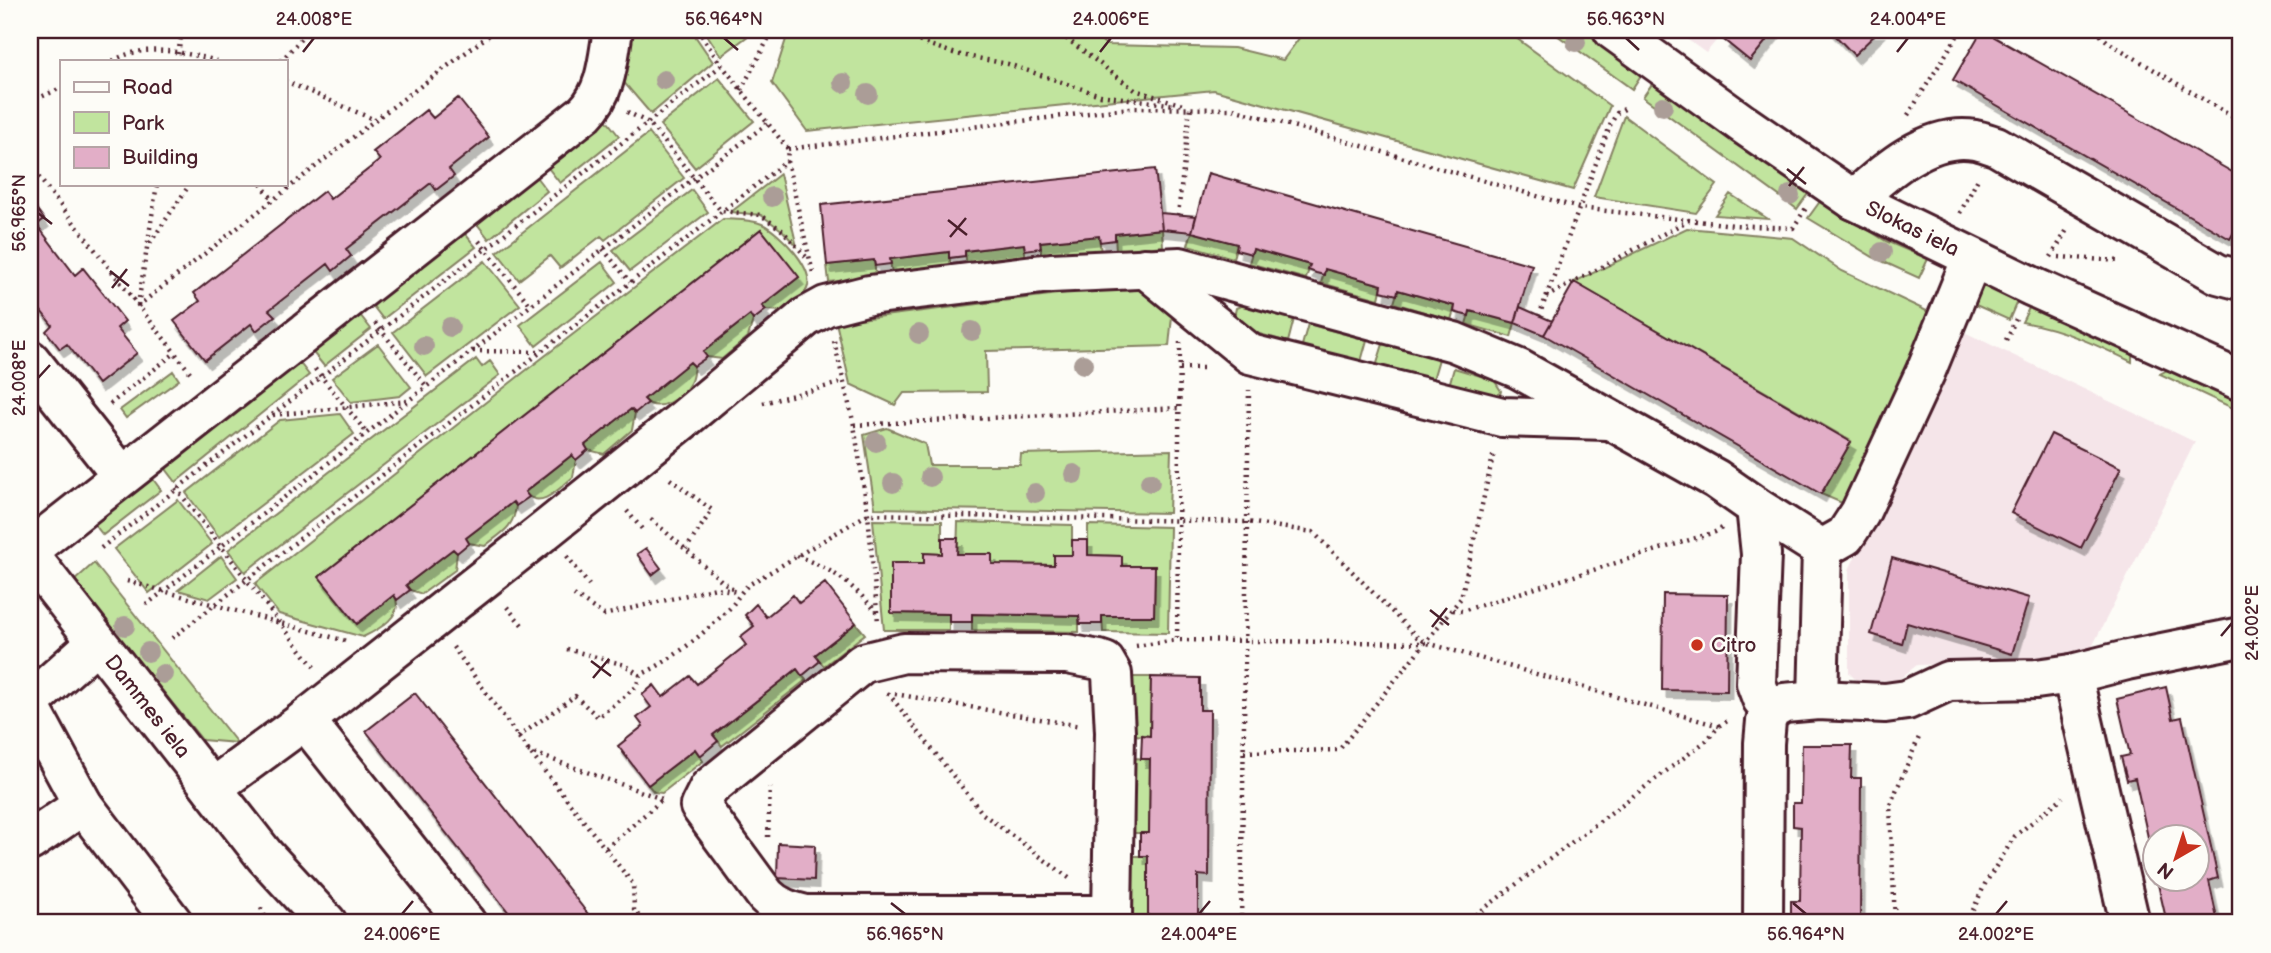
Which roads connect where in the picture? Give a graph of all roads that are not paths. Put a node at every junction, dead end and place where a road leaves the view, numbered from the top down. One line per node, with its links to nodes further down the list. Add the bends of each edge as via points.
1 (613, 30): 10 (street, via 598,98 585,113)
2 (1613, 30): 3 (street, Slokas iela)
3 (1854, 200): 4 (street, Slokas iela); 6 (street, via 1910,155 1930,146 1973,139 1996,146 2218,274)
4 (1957, 251): 8 (street, Slokas iela); 13 (street, via 1925,373 1860,513 1845,536)
5 (1145, 268): 9 (street, via 1180,267 1454,342 1519,369); 9 (street, via 1250,355 1502,416); 21 (street, via 1051,273 869,295 826,306 806,317)
6 (2241, 280)
7 (30, 360): 10 (street)
8 (2241, 381)
9 (1615, 420): 11 (street)
10 (122, 476): 12 (street)
11 (1756, 507): 13 (street); 20 (street, via 1761,554 1756,682)
12 (30, 549)
13 (1822, 549): 18 (street)
14 (30, 556): 16 (street, Dammes iela)
15 (2241, 637): 17 (street)
16 (97, 642): 19 (street); 22 (street, Dammes iela)
17 (2072, 674): 18 (street, via 1948,681 1907,700 1885,703); 32 (street)
18 (1818, 700): 20 (street, via 1784,703)
19 (30, 704): 23 (street)
20 (1771, 710): 31 (street, via 1764,743)
21 (305, 720): 22 (street); 30 (street)
22 (212, 789): 25 (street, Dammes iela)
23 (83, 805): 24 (street); 27 (street)
24 (30, 841)
25 (265, 856): 28 (street, Dammes iela); 29 (street, Dammes iela)
26 (1112, 919): 26 (street, via 1115,732 1112,674 1099,660 1067,654 904,653 885,675 863,663 709,788 700,806 766,896 789,911 806,915)
27 (173, 923)
28 (300, 923)
29 (327, 923)
30 (466, 923)
31 (1763, 923)
32 (2130, 923)

